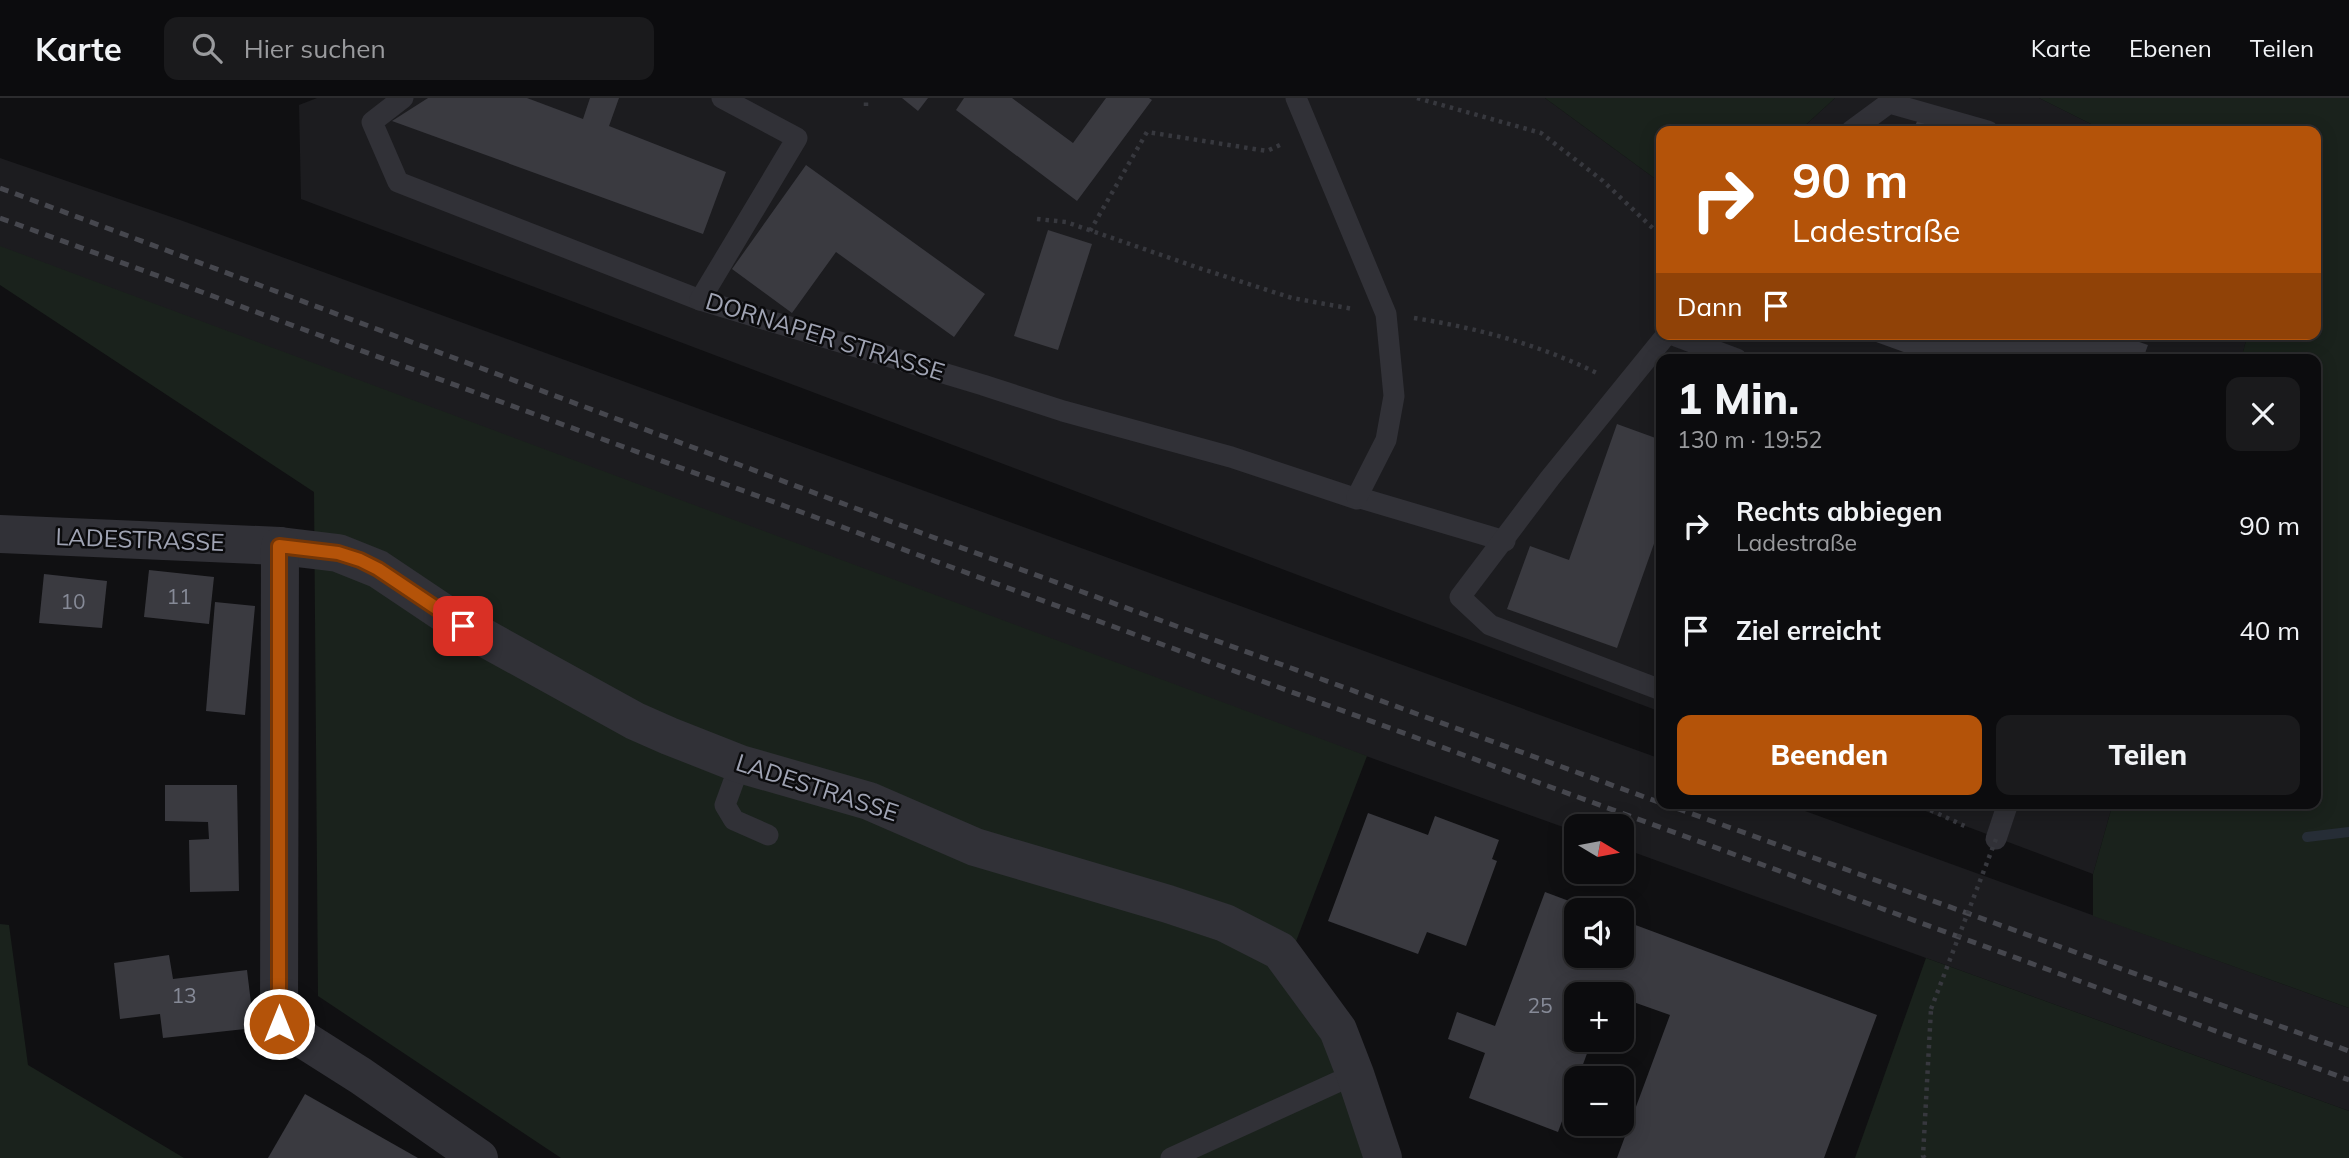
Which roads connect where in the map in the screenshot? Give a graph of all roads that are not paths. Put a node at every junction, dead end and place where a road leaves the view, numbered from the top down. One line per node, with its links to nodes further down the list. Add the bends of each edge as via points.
1 (403, 98): 6 (lane, DORNAPER STRASSE, via 372,122 398,182)
2 (722, 98): 6 (lane, via 797,138)
3 (1296, 98): 10 (lane, via 1387,314 1394,397 1385,440)
4 (1858, 126): 5 (lane, via 1889,103)
5 (1970, 126)
6 (700, 300): 10 (lane, DORNAPER STRASSE)
7 (1664, 340): 12 (lane, via 1550,478)
8 (1685, 340): 9 (lane)
9 (1723, 354)
10 (1357, 497): 12 (lane, DORNAPER STRASSE)
11 (0, 534): 13 (street, LADESTRASSE)
12 (1505, 541): 14 (lane, via 1460,597 1490,625)
13 (279, 546): 15 (street, LADESTRASSE, via 360,560 463,626 613,710); 20 (street, via 279,1024)
14 (1656, 688)
15 (740, 764): 17 (lane, via 725,805 734,820); 19 (street, LADESTRASSE, via 869,801 975,847 1168,904 1280,951 1338,1030)
16 (2006, 809): 18 (lane)
17 (768, 835)
18 (1996, 839)
19 (1356, 1074): 21 (lane); 22 (street, LADESTRASSE)
20 (479, 1158)
21 (1171, 1158)
22 (1383, 1158)

